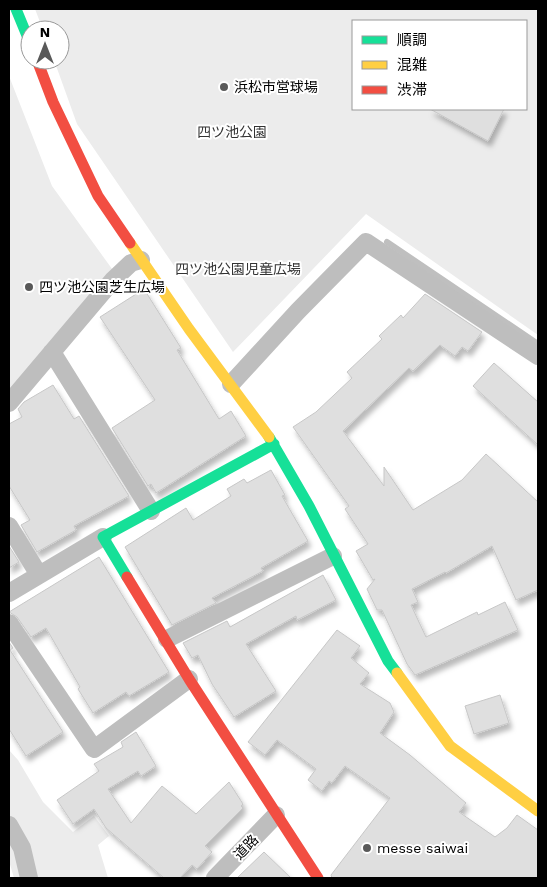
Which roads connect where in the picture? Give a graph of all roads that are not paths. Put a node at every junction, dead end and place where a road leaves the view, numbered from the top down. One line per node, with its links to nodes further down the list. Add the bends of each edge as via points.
1 (41, 70): 2 (street, via 98,196)
2 (141, 260): 3 (street, via 131,263 112,280); 5 (street)
3 (52, 352): 6 (street); 8 (street)
4 (538, 356): 5 (street, via 366,242)
5 (231, 384): 7 (street)
6 (9, 402)
7 (274, 444): 8 (street); 11 (street)
8 (151, 511): 10 (street)
9 (9, 526): 12 (street)
10 (103, 537): 12 (street); 15 (street)
11 (333, 556): 15 (street); 17 (street, via 388,661 450,746)
12 (39, 574): 13 (street)
13 (9, 593)
14 (9, 623): 16 (street, via 94,749)
15 (166, 639): 16 (street)
16 (189, 679): 18 (street)
17 (538, 811)
18 (276, 815): 21 (street, 道路); 22 (street)
19 (9, 825): 20 (street, via 22,848)
20 (29, 878)
21 (215, 878)
22 (318, 878)

